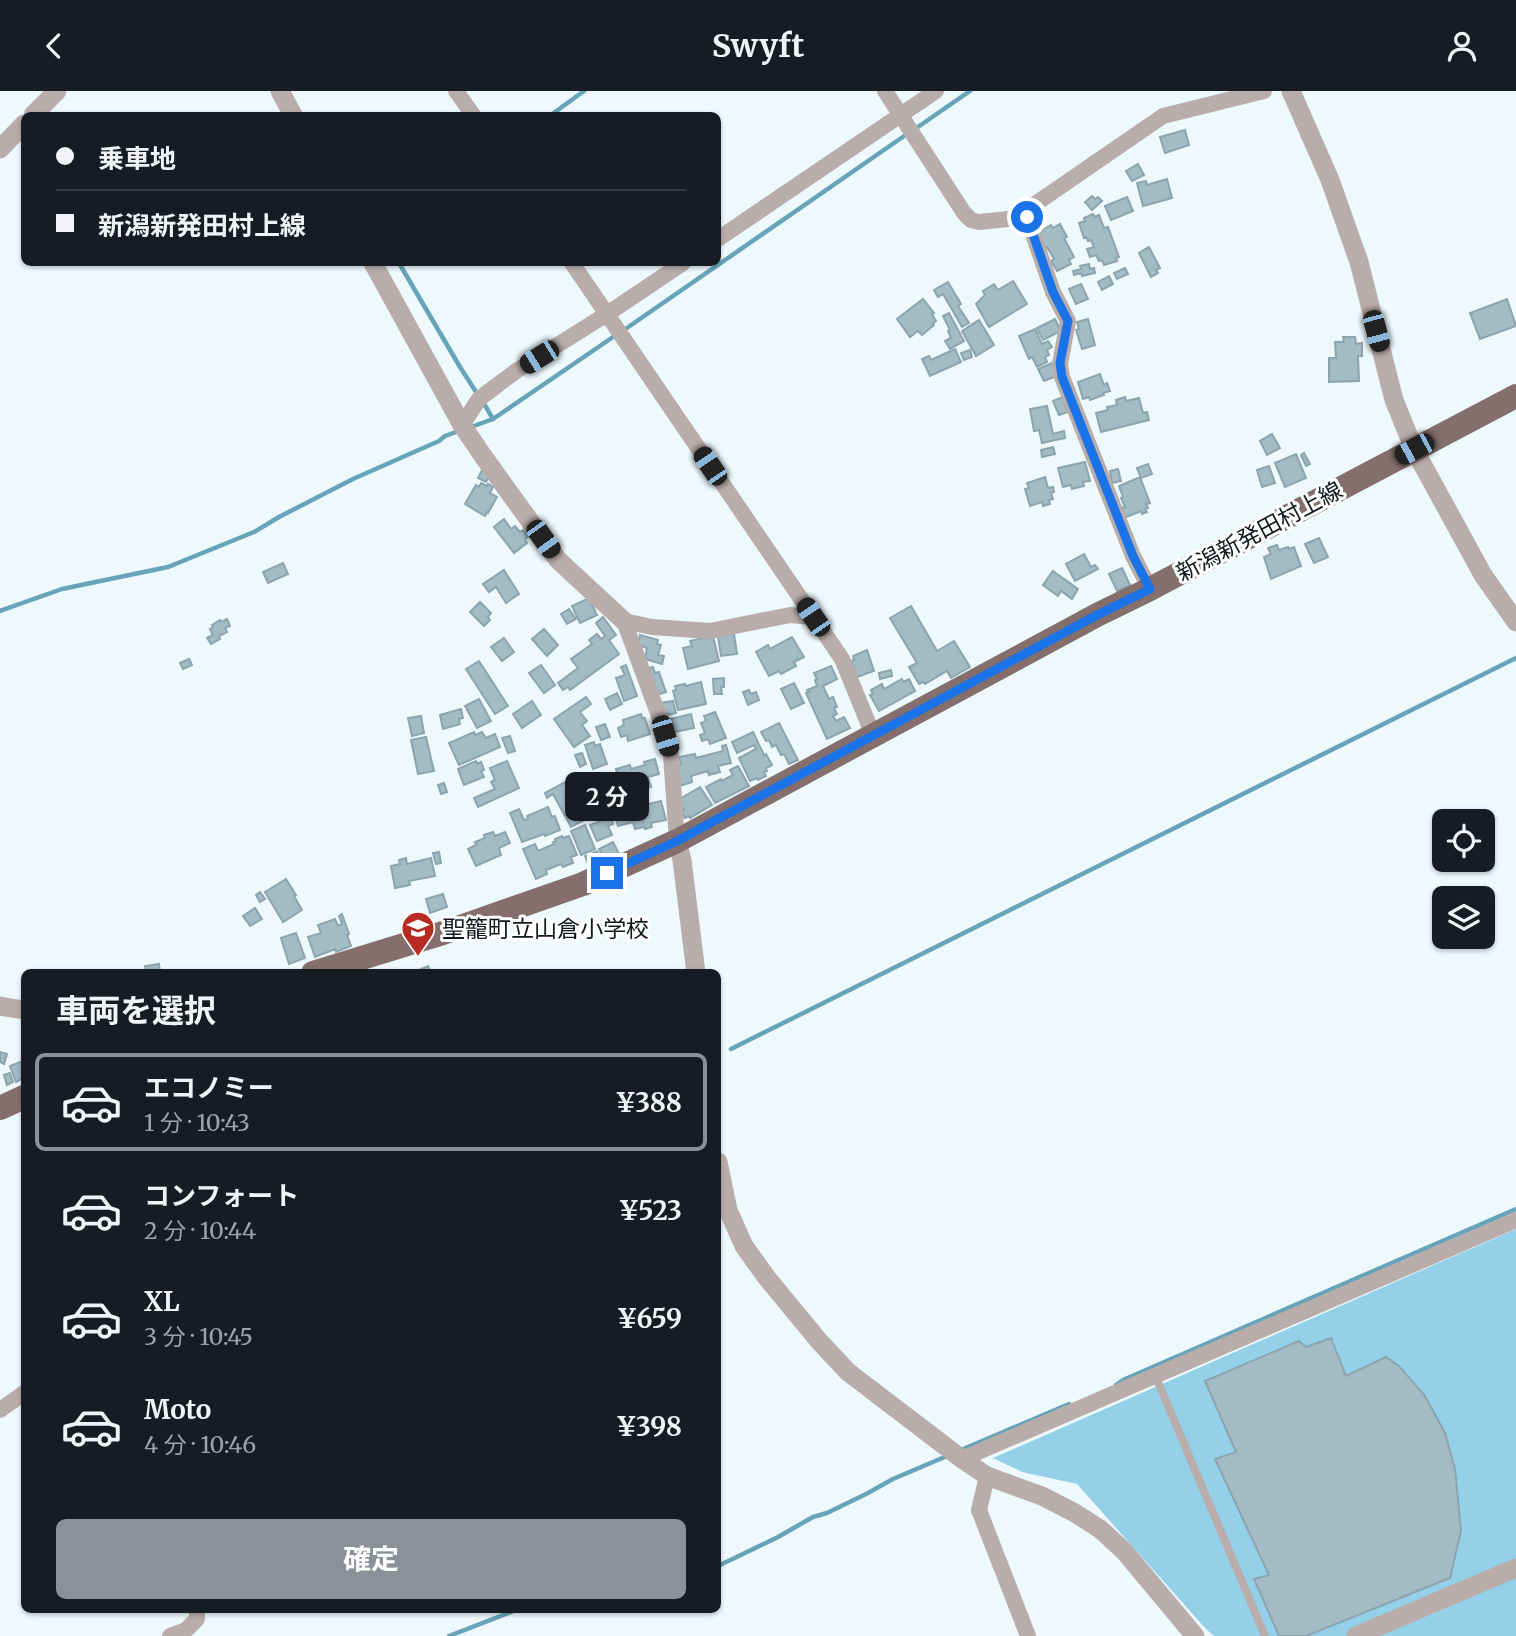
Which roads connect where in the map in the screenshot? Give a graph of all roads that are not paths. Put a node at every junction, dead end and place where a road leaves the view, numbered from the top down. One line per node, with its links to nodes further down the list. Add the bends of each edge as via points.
1 (57, 91): 8 (street)
2 (279, 91): 9 (street)
3 (456, 91): 10 (street)
4 (885, 91): 11 (street)
5 (936, 91): 11 (street)
6 (1264, 91): 14 (street, via 1163,116 1025,211)
7 (1291, 91): 22 (street, via 1355,250 1394,400)
8 (36, 112)
9 (291, 112)
10 (471, 112)
11 (901, 114): 14 (street, via 971,219); 15 (street)
12 (21, 127): 13 (street)
13 (0, 149)
14 (1027, 217): 23 (street, via 1068,321 1062,377)
15 (721, 237)
16 (375, 266): 21 (street)
17 (574, 266): 19 (street)
18 (679, 266): 19 (street)
19 (607, 314): 21 (street, via 479,399); 24 (street)
20 (1516, 395): 22 (main road, 新潟新発田村上線)
21 (462, 425): 25 (street, via 558,560)
22 (1414, 449): 23 (main road, 新潟新発田村上線); 26 (street, via 1483,575)
23 (1150, 589): 27 (main road, 新潟新発田村上線)
24 (813, 617): 25 (street, via 790,615 710,631); 27 (street, via 842,659)
25 (624, 621): 28 (street, via 671,755)
26 (1516, 622)
27 (873, 735): 28 (main road, 新潟新発田村上線)
28 (677, 841): 29 (main road, 新潟新発田村上線, via 583,884); 30 (street)
29 (326, 969)
30 (696, 969)
31 (0, 1006): 32 (street)
32 (21, 1010)
33 (21, 1098): 34 (main road)
34 (0, 1108)
35 (721, 1176): 40 (street, via 728,1210 744,1246 819,1341 848,1372)
36 (1516, 1220): 37 (street)
37 (1155, 1375): 40 (street); 47 (lane)
38 (21, 1395): 39 (street)
39 (0, 1410)
40 (962, 1459): 41 (street)
41 (987, 1476): 45 (street, via 979,1510); 46 (street, via 1042,1496 1100,1529)
42 (1516, 1568): 48 (street)
43 (197, 1613): 44 (street, via 186,1630)
44 (170, 1636)
45 (1028, 1636)
46 (1195, 1636)
47 (1265, 1636)
48 (1356, 1636)

